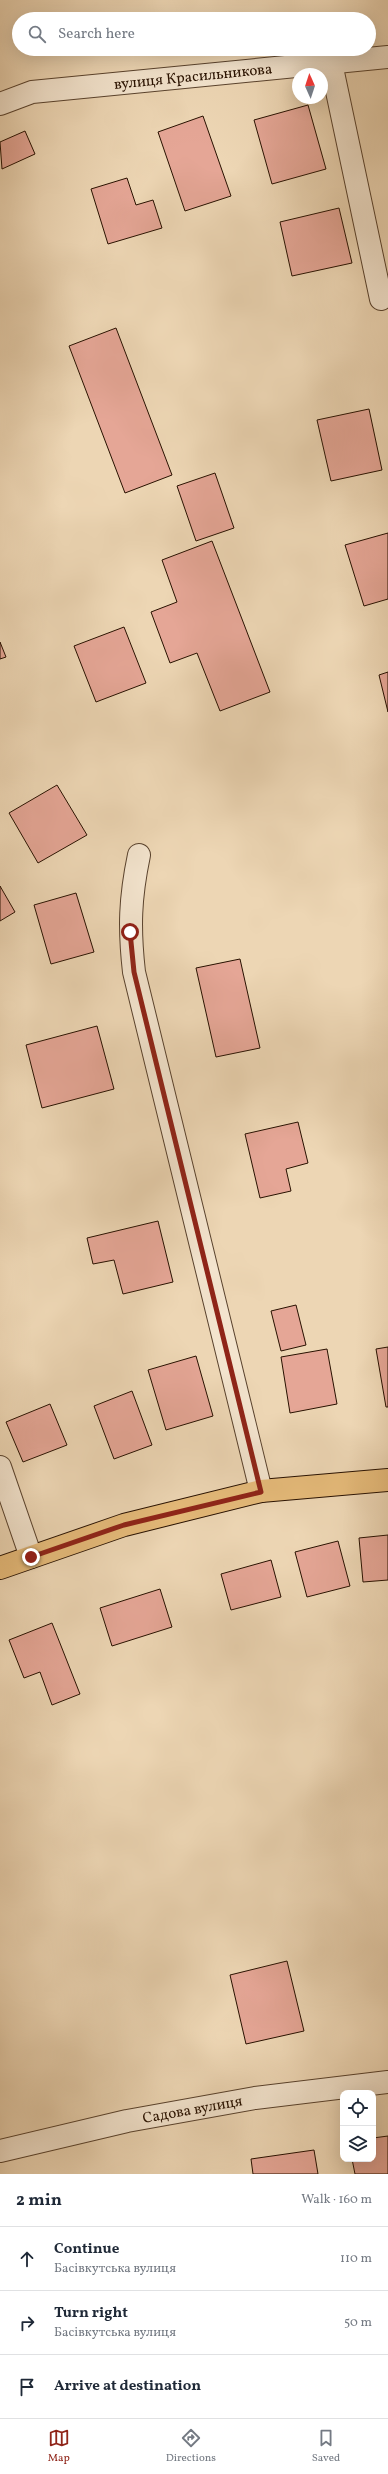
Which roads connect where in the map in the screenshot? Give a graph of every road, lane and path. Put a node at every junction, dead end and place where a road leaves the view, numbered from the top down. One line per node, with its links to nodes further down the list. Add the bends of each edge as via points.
1 (388, 57): 2 (street, вулиця Красильникова)
2 (331, 63): 3 (street, вулиця Красильникова, via 32,92); 4 (street)
3 (0, 104)
4 (380, 299)
5 (138, 855): 8 (street, via 131,902 130,932 134,972)
6 (0, 1467): 9 (street)
7 (388, 1480): 8 (main road)
8 (261, 1492): 9 (main road, via 124,1525)
9 (31, 1557): 10 (main road)
10 (0, 1568)
11 (388, 2082): 12 (street, Садова вулиця, via 248,2099 127,2121)
12 (0, 2151)

